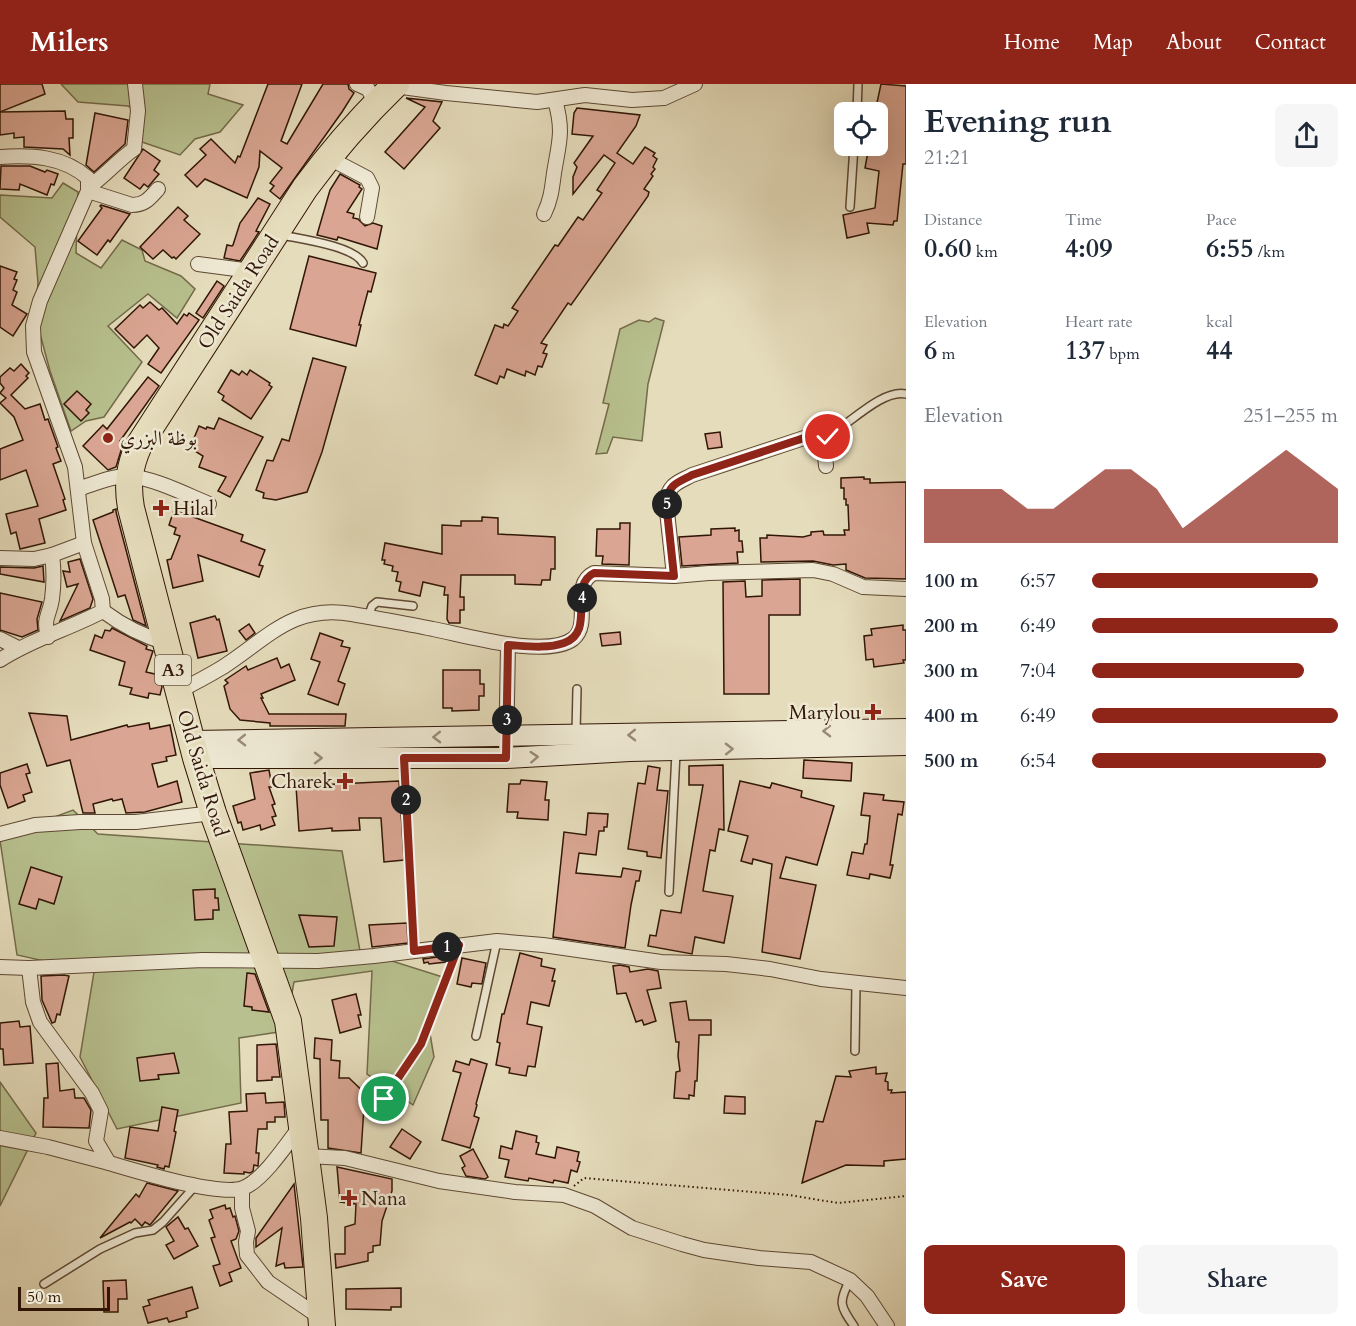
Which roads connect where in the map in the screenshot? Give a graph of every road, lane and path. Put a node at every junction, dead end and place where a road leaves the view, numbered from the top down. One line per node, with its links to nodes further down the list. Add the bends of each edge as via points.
1 (135, 84): 12 (street, via 138,111 134,149)
2 (357, 84): 8 (street, via 368,89)
3 (695, 84): 6 (street, via 664,98 632,100 585,95)
4 (858, 84): 7 (lane)
5 (396, 85): 6 (street, via 537,102); 8 (highway, Old Saida Road / A3)
6 (555, 100): 15 (street, via 562,133 551,198)
7 (857, 102)
8 (376, 103): 11 (highway, Old Saida Road / A3)
9 (853, 156): 14 (lane)
10 (0, 157): 12 (street, via 63,162 88,178)
11 (327, 157): 16 (street, via 367,178 372,188); 17 (highway, Old Saida Road / A3)
12 (89, 189): 13 (street, via 132,205 147,201); 25 (street, via 33,326 34,352 75,467)
13 (158, 189)
14 (850, 207)
15 (544, 213)
16 (367, 217)
17 (276, 233): 18 (lane, via 330,245 360,257); 20 (highway, Old Saida Road / A3)
18 (363, 263)
19 (198, 264): 20 (street)
20 (251, 271): 24 (highway, Old Saida Road / A3, via 139,445)
21 (906, 394): 22 (lane, via 887,396)
22 (821, 440): 23 (street); 30 (street, via 807,437 692,475 668,490)
23 (826, 466)
24 (128, 476): 25 (street); 26 (street); 37 (highway, Old Saida Road / A3, via 131,508)
25 (78, 489): 27 (street)
26 (209, 504)
27 (84, 543): 28 (street); 33 (street)
28 (52, 555): 29 (street); 35 (street, via 54,576 45,622)
29 (0, 558)
30 (674, 576): 31 (street, via 813,570 863,587); 38 (street, via 594,573 583,582 581,625 575,637 552,646)
31 (906, 589)
32 (413, 606): 34 (lane, via 377,602)
33 (103, 611): 35 (street); 37 (street, via 130,630)
34 (368, 617): 38 (street); 42 (street, via 333,610 290,621 221,668)
35 (48, 637): 39 (street)
36 (0, 639): 39 (street)
37 (166, 643): 42 (highway, Old Saida Road / A3)
38 (508, 645): 45 (street)
39 (18, 648): 40 (street)
40 (0, 660)
41 (577, 689): 44 (lane)
42 (177, 692): 47 (highway, Old Saida Road / A3)
43 (906, 729): 44 (street, one-way to 44)
44 (576, 735): 45 (street)
45 (506, 736): 47 (street, one-way to 47); 50 (street)
46 (906, 745): 48 (street, one-way to 46)
47 (194, 750): 49 (street, one-way to 49); 51 (highway, Old Saida Road / A3)
48 (676, 750): 50 (street, one-way to 48); 53 (lane)
49 (404, 758): 50 (street); 56 (lane)
50 (506, 758)
51 (213, 813): 52 (street, via 136,822 35,825); 57 (highway, Old Saida Road / A3)
52 (0, 834)
53 (669, 892)
54 (497, 941): 55 (street); 60 (street, via 661,962 770,969); 62 (lane)
55 (459, 945): 56 (street); 64 (lane, via 421,1044)
56 (414, 951): 57 (street)
57 (268, 962): 59 (street, via 203,960); 65 (highway, Old Saida Road / A3, via 288,1022)
58 (0, 967): 59 (street)
59 (29, 968): 68 (street, via 40,1022 101,1111 96,1141)
60 (856, 984): 61 (street); 63 (lane)
61 (906, 988)
62 (476, 1036)
63 (855, 1051)
64 (384, 1099)
65 (302, 1124): 67 (highway, Old Saida Road / A3); 70 (street, via 263,1173)
66 (0, 1138): 68 (street)
67 (306, 1156): 71 (street, via 345,1158 448,1183); 75 (highway, Old Saida Road / A3)
68 (109, 1163): 69 (street)
69 (195, 1186): 70 (street); 74 (lane, via 153,1230 135,1233 100,1249)
70 (242, 1189): 75 (street, via 247,1255 268,1282)
71 (564, 1195): 72 (path, via 584,1178 789,1195 838,1203); 73 (street, via 662,1238 704,1250 811,1263)
72 (906, 1196)
73 (850, 1280): 76 (lane, via 841,1296 843,1310); 77 (street, via 867,1296)
74 (44, 1284)
75 (322, 1322)
76 (854, 1326)
77 (887, 1326)

